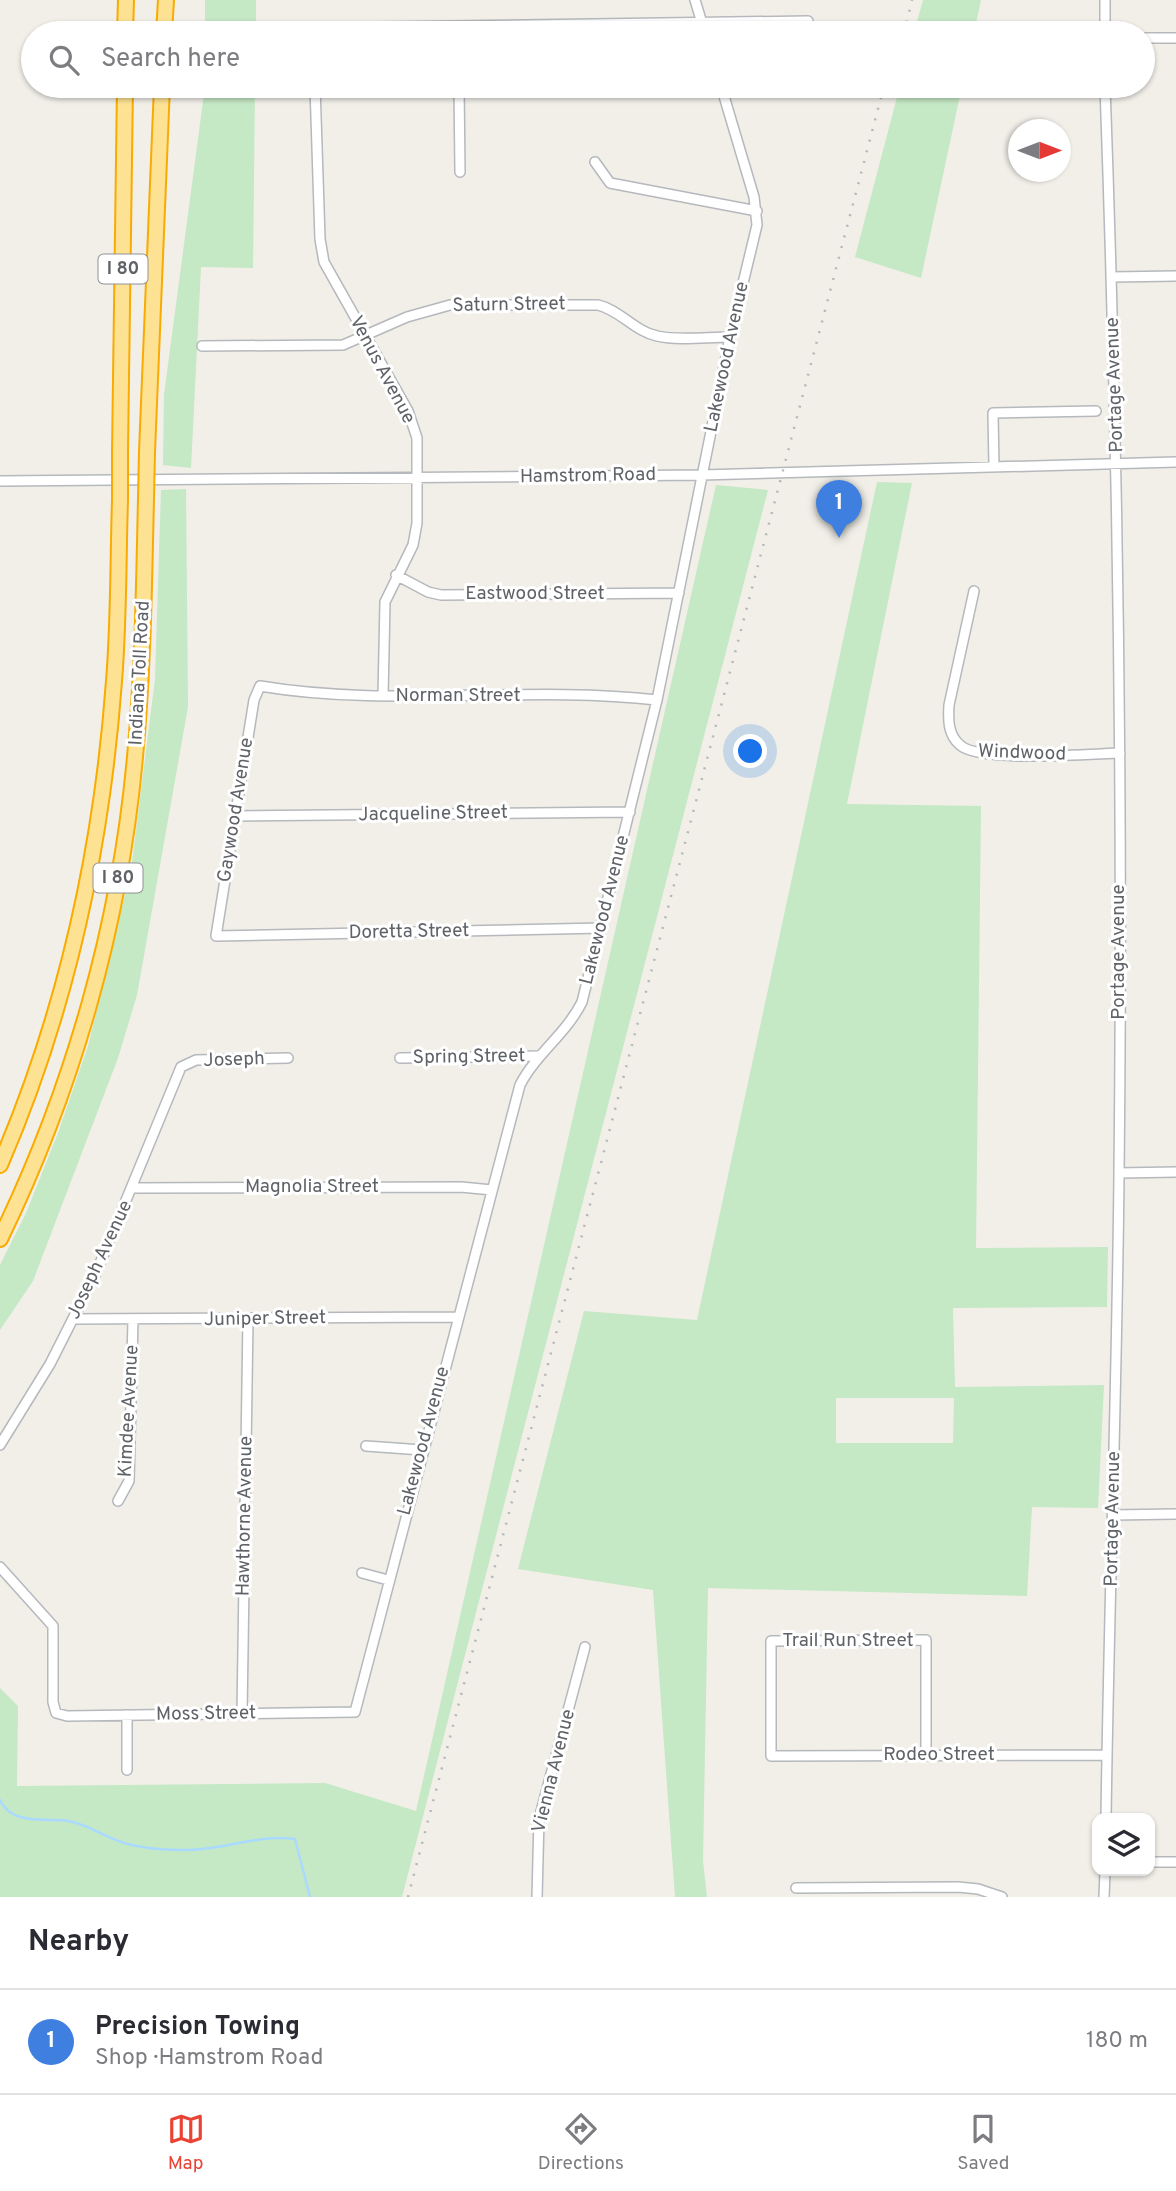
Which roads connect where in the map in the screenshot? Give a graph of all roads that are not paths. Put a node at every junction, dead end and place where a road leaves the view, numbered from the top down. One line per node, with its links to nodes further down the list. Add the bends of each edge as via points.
1 (126, 0): 5 (highway)
2 (166, 0): 6 (highway)
3 (695, 0): 7 (street)
4 (1105, 0): 8 (street)
5 (125, 21)
6 (165, 21)
7 (701, 21)
8 (1105, 21)
9 (1155, 38): 10 (street)
10 (1176, 38)
11 (125, 98): 47 (highway, Indiana Toll Road / I 80, bridge, via 120,500 107,756 89,876 59,998)
12 (162, 98): 52 (highway, Indiana Toll Road / I 80, bridge, via 137,734 128,819 113,905 75,1052)
13 (315, 98): 22 (street, Venus Avenue, via 324,262)
14 (459, 98): 18 (street)
15 (724, 98): 19 (street, Lakewood Avenue)
16 (1105, 98): 21 (street, Portage Avenue)
17 (595, 162): 19 (street, via 610,183)
18 (460, 172)
19 (757, 211): 23 (street, Lakewood Avenue)
20 (1176, 276): 21 (street)
21 (1111, 277): 27 (street, Portage Avenue)
22 (366, 336): 23 (street, Saturn Street, via 450,304 598,304 657,336); 24 (street, Saturn Street, via 343,345); 30 (street, Venus Avenue, via 408,411 417,438)
23 (730, 337): 29 (street, Lakewood Avenue)
24 (202, 346)
25 (1096, 411): 28 (street, via 993,413)
26 (1176, 462): 27 (street, Hamstrom Road)
27 (1117, 464): 28 (street, Hamstrom Road); 38 (street, Portage Avenue)
28 (994, 467): 29 (street, Hamstrom Road)
29 (702, 475): 30 (street, Hamstrom Road); 34 (street, Lakewood Avenue)
30 (417, 478): 31 (street, Hamstrom Road); 32 (street, Venus Avenue, via 416,534)
31 (0, 481)
32 (397, 575): 34 (street, Eastwood Street, via 441,595); 36 (street, Venus Avenue, via 383,616)
33 (974, 591): 38 (street, Windwood, via 949,705 948,722 960,745 983,755)
34 (679, 593): 37 (street, Lakewood Avenue)
35 (260, 686): 36 (street, Norman Street, via 334,696); 40 (street, Gaywood Avenue)
36 (383, 696): 37 (street, Norman Street, via 607,695)
37 (657, 700): 39 (street, Lakewood Avenue)
38 (1120, 753): 49 (street, Portage Avenue)
39 (630, 812): 40 (street, Jacqueline Street); 41 (street, Lakewood Avenue)
40 (236, 816): 42 (street, Gaywood Avenue)
41 (602, 928): 42 (street, Doretta Street); 43 (street, Lakewood Avenue, via 573,1020)
42 (216, 936)
43 (538, 1056): 45 (street, Spring Street); 51 (street, Lakewood Avenue, via 520,1085)
44 (288, 1058): 46 (street, Joseph, via 196,1060)
45 (400, 1058)
46 (181, 1066): 50 (street, Joseph Avenue)
47 (0, 1165)
48 (1176, 1172): 49 (street)
49 (1119, 1173): 62 (street, Portage Avenue)
50 (133, 1188): 51 (street, Magnolia Street, via 461,1186); 54 (street, Joseph Avenue)
51 (492, 1190): 53 (street, Lakewood Avenue)
52 (0, 1239)
53 (457, 1317): 55 (street, Juniper Street); 59 (street, Lakewood Avenue)
54 (74, 1319): 56 (street, Juniper Street); 57 (street, Joseph Avenue)
55 (248, 1319): 56 (street, Juniper Street); 68 (street, Hawthorne Avenue)
56 (133, 1320): 60 (street, Kimdee Avenue, via 129,1481)
57 (0, 1445)
58 (366, 1446): 59 (street)
59 (422, 1450): 65 (street, Lakewood Avenue)
60 (118, 1501)
61 (1176, 1514): 62 (street)
62 (1113, 1515): 71 (street, Portage Avenue)
63 (0, 1567): 69 (street, Moss Street, via 53,1626 56,1713)
64 (362, 1573): 65 (street)
65 (388, 1580): 67 (street, Lakewood Avenue)
66 (585, 1647): 79 (street, Vienna Avenue, via 539,1819)
67 (355, 1712): 68 (street, Moss Street)
68 (242, 1714): 69 (street, Moss Street)
69 (127, 1715): 73 (street)
70 (926, 1755): 71 (street, Rodeo Street); 72 (street, Rodeo Street); 72 (street, Trail Run Street, via 926,1640 771,1641)
71 (1107, 1755): 74 (street, Portage Avenue)
72 (771, 1756)
73 (127, 1770)
74 (1106, 1813)
75 (1155, 1862): 76 (street)
76 (1176, 1862)
77 (1105, 1876): 81 (street)
78 (796, 1888): 80 (street, via 958,1887)
79 (537, 1897)
80 (1002, 1897)
81 (1104, 1897)

